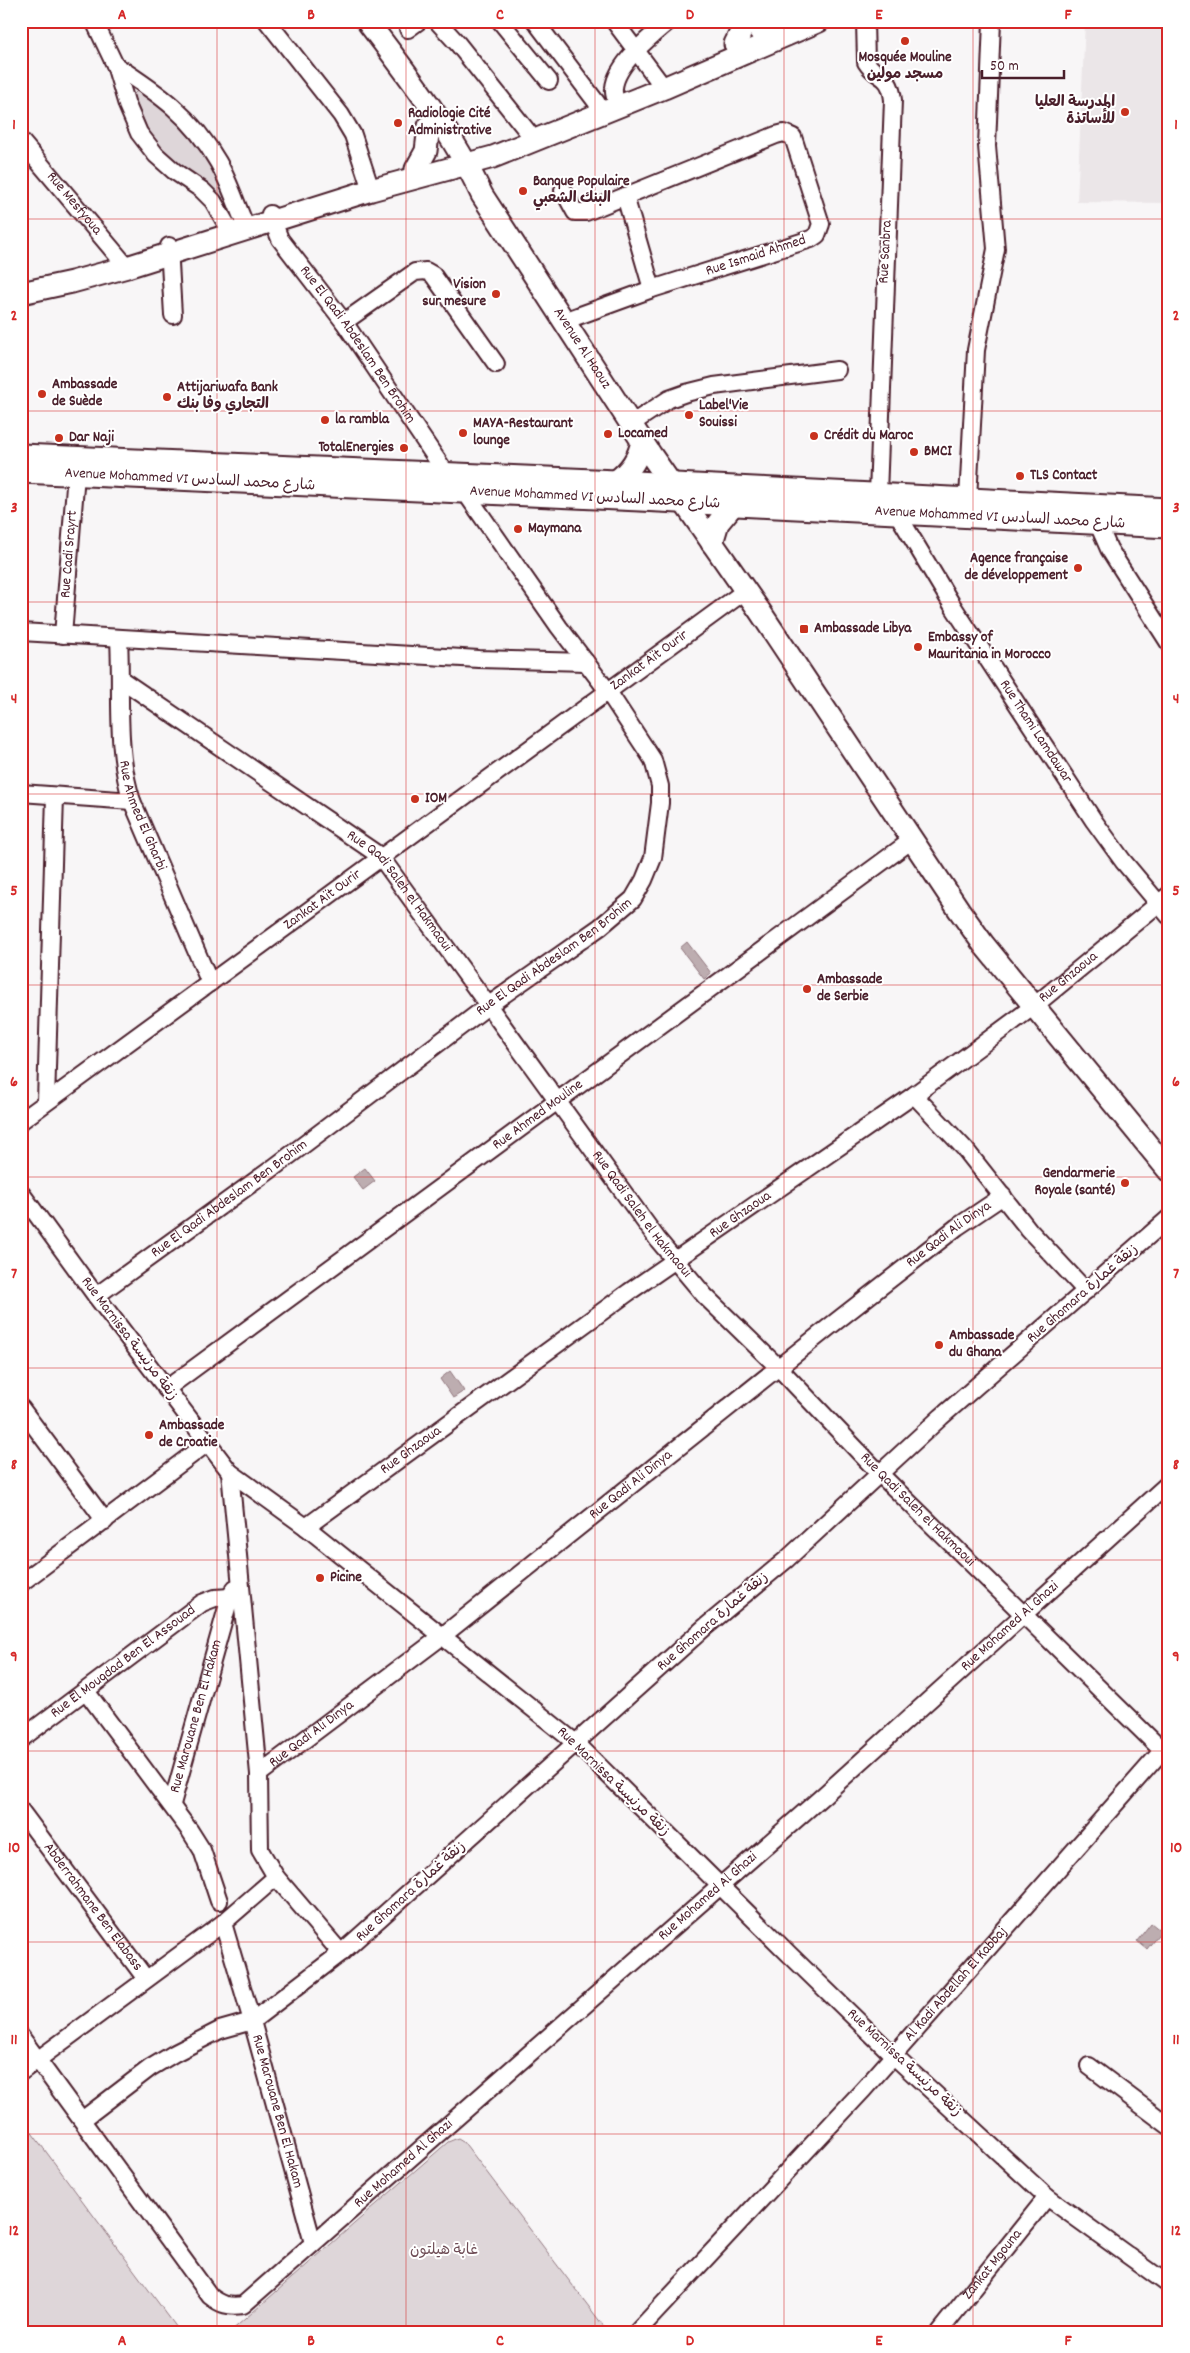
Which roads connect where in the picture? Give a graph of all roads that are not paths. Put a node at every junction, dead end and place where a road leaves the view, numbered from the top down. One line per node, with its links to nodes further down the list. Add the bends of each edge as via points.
1 (94, 21): 18 (street)
2 (267, 21): 27 (street, via 341,114 353,135)
3 (355, 21): 22 (main road, Avenue Al Haouz)
4 (368, 21): 25 (main road, Avenue Al Haouz)
5 (437, 21): 23 (street)
6 (500, 21): 19 (street)
7 (535, 21): 21 (street)
8 (614, 21): 17 (street)
9 (669, 21): 17 (street)
10 (742, 21): 16 (main road)
11 (788, 21): 15 (main road)
12 (819, 21): 15 (main road)
13 (865, 21): 50 (street, Rue Sanbra, via 866,62 888,81 893,100)
14 (992, 21): 51 (street, via 987,146 996,249 976,350)
15 (762, 30): 16 (main road); 20 (main road)
16 (735, 44): 20 (main road)
17 (637, 51): 20 (street); 21 (street, via 625,64)
18 (115, 65): 31 (street, via 139,133 156,155 202,190); 31 (street, via 180,110 200,134 219,162)
19 (549, 80)
20 (660, 83): 21 (main road)
21 (610, 102): 23 (main road); 25 (main road, via 493,157)
22 (430, 126): 25 (main road, Avenue Al Haouz); 26 (main road, via 426,151)
23 (528, 132): 25 (main road)
24 (21, 141): 33 (street, Rue Mesfyoua)
25 (459, 162): 26 (main road); 27 (main road); 38 (main road, Avenue Al Haouz)
26 (416, 169): 27 (main road)
27 (370, 187): 30 (main road)
28 (563, 190): 29 (street, Rue Ismaid Ahmed, via 572,209 580,213)
29 (625, 196): 35 (street); 35 (street, Rue Ismaid Ahmed, via 784,133 793,137 821,224 817,235 811,239)
30 (271, 218): 31 (main road); 39 (street, Rue El Qadi Abdeslam Ben Brohim, via 280,239)
31 (240, 226): 32 (main road)
32 (170, 250): 33 (main road); 37 (street)
33 (125, 264): 34 (main road); 36 (main road, via 58,286)
34 (21, 286)
35 (652, 289): 38 (street, Rue Ismaid Ahmed)
36 (21, 293)
37 (173, 315)
38 (564, 321): 42 (main road, Avenue Al Haouz)
39 (344, 322): 40 (street, via 415,272 426,271 449,295); 45 (street, Rue El Qadi Abdeslam Ben Brohim)
40 (496, 364)
41 (837, 370): 42 (street, via 714,386 686,393 669,399)
42 (636, 433): 47 (main road, via 635,461 628,472); 48 (main road, Avenue Al Haouz)
43 (21, 455): 45 (main road, Avenue Mohammed VI شارع محمد السادس)
44 (21, 472): 46 (main road, Avenue Mohammed VI شارع محمد السادس)
45 (446, 473): 47 (main road, Avenue Mohammed VI شارع محمد السادس)
46 (76, 474): 49 (main road, Avenue Mohammed VI شارع محمد السادس); 61 (street, Rue Cadi Srayrt)
47 (616, 481): 48 (main road, Avenue Mohammed VI شارع محمد السادس)
48 (671, 484): 50 (main road, Avenue Mohammed VI شارع محمد السادس); 52 (main road, Avenue Al Haouz)
49 (465, 492): 52 (main road, Avenue Mohammed VI شارع محمد السادس); 64 (street, Rue El Qadi Abdeslam Ben Brohim)
50 (878, 494): 51 (main road, Avenue Mohammed VI شارع محمد السادس)
51 (968, 499): 54 (main road, Avenue Mohammed VI شارع محمد السادس)
52 (684, 502): 53 (main road, Avenue Mohammed VI شارع محمد السادس); 58 (main road, Avenue Al Haouz)
53 (733, 505): 55 (main road, Avenue Mohammed VI شارع محمد السادس); 58 (main road, via 718,523)
54 (1169, 509)
55 (897, 512): 56 (main road, Avenue Mohammed VI شارع محمد السادس); 72 (street, Rue Thami Lamdawar, via 954,608 1094,821 1122,861)
56 (1098, 524): 57 (main road, Avenue Mohammed VI شارع محمد السادس); 63 (street, via 1109,549)
57 (1169, 527)
58 (712, 542): 59 (main road, Avenue Al Haouz)
59 (745, 591): 66 (street, Zankat Aït Ourir); 70 (main road, Avenue Al Haouz)
60 (21, 632): 61 (street)
61 (63, 635): 62 (street)
62 (119, 639): 64 (street); 65 (street, Rue Ahmed El Gharbi)
63 (1169, 643)
64 (586, 662): 66 (street, Rue El Qadi Abdeslam Ben Brohim)
65 (122, 680): 69 (street, Rue Ahmed El Gharbi, via 122,754 125,781); 71 (street, Rue Qadi Saleh el Hakmaoui)
66 (607, 690): 71 (street, Zankat Aït Ourir); 75 (street, Rue El Qadi Abdeslam Ben Brohim, via 643,742 658,772 659,826 650,865 633,899 621,911)
67 (21, 794): 68 (street)
68 (55, 796): 69 (street); 79 (street)
69 (132, 801): 74 (street, Rue Ahmed El Gharbi)
70 (912, 840): 76 (main road, Avenue Al Haouz, via 984,945); 78 (street, Rue Ahmed Mouline)
71 (380, 856): 74 (street, Zankat Aït Ourir); 75 (street, Rue Qadi Saleh el Hakmaoui)
72 (1164, 899): 73 (street, Rue Thami Lamdawar); 76 (street, Rue Ghzaoua)
73 (1169, 916)
74 (210, 983): 79 (street, Zankat Aït Ourir)
75 (489, 1005): 78 (street, Rue Qadi Saleh el Hakmaoui); 87 (street, Rue El Qadi Abdeslam Ben Brohim)
76 (1034, 1006): 77 (street, Rue Ghzaoua); 81 (main road, Avenue Al Haouz)
77 (914, 1095): 83 (street, via 965,1149); 85 (street, Rue Ghzaoua)
78 (558, 1100): 85 (street, Rue Qadi Saleh el Hakmaoui); 89 (street, Rue Ahmed Mouline)
79 (46, 1102): 80 (street, Zankat Aït Ourir)
80 (21, 1121)
81 (1169, 1171)
82 (21, 1193): 87 (street, Rue Marnissa زنقة مرنيسة)
83 (1003, 1196): 86 (street, via 1029,1230); 88 (street, Rue Qadi Ali Dinya, via 950,1233)
84 (1169, 1218): 86 (street, Rue Ghomara زنقة غمارة)
85 (674, 1261): 88 (street, Rue Qadi Saleh el Hakmaoui); 97 (street, Rue Ghzaoua)
86 (1086, 1291): 94 (street, Rue Ghomara زنقة غمارة)
87 (96, 1296): 89 (street, Rue Marnissa زنقة مرنيسة)
88 (780, 1369): 94 (street, Rue Qadi Saleh el Hakmaoui); 102 (street, Rue Qadi Ali Dinya)
89 (166, 1390): 92 (street, Rue Marnissa زنقة مرنيسة)
90 (21, 1408): 91 (street)
91 (27, 1426): 96 (street)
92 (206, 1444): 93 (street, Rue Marnissa زنقة مرنيسة); 96 (street)
93 (230, 1472): 97 (street, Rue Marnissa زنقة مرنيسة); 98 (street)
94 (880, 1474): 101 (street, Rue Qadi Saleh el Hakmaoui); 105 (street, Rue Ghomara زنقة غمارة)
95 (1169, 1483): 101 (street, Rue Mohamed Al Ghazi)
96 (104, 1521): 99 (street)
97 (306, 1527): 102 (street, Rue Marnissa زنقة مرنيسة)
98 (239, 1582): 100 (street, Rue Marouane Ben El Hakam); 107 (street)
99 (21, 1583)
100 (230, 1596): 103 (street, Rue El Mouqdad Ben El Assouad, via 202,1603); 108 (street, Rue Marouane Ben El Hakam)
101 (1024, 1614): 106 (street, Rue Qadi Saleh el Hakmaoui); 111 (street, Rue Mohamed Al Ghazi)
102 (441, 1637): 105 (street, Rue Marnissa زنقة مرنيسة); 107 (street, Rue Qadi Ali Dinya)
103 (86, 1691): 104 (street, Rue El Mouqdad Ben El Assouad); 108 (street)
104 (21, 1739)
105 (577, 1744): 111 (street, Rue Marnissa زنقة مرنيسة); 114 (street, Rue Ghomara زنقة غمارة)
106 (1167, 1750): 118 (street, Al Kadi Abdellah El Kabbaj)
107 (259, 1774): 110 (street, via 260,1850)
108 (172, 1804): 112 (street, Rue Marouane Ben El Hakam, via 202,1850)
109 (21, 1811): 115 (street, Abderrahmane Ben Elabass)
110 (276, 1878): 113 (street); 114 (street)
111 (720, 1886): 118 (street, Rue Marnissa زنقة مرنيسة); 125 (street, Rue Mohamed Al Ghazi)
112 (219, 1901)
113 (223, 1923): 115 (street); 116 (street, Rue Marouane Ben El Hakam)
114 (341, 1953): 116 (street, Rue Ghomara زنقة غمارة)
115 (146, 1979): 119 (street)
116 (252, 2021): 122 (street, via 220,2030 175,2053); 125 (street, Rue Marouane Ben El Hakam)
117 (21, 2037): 119 (street)
118 (894, 2056): 124 (street, Rue Marnissa زنقة مرنيسة); 127 (street, Al Kadi Abdellah El Kabbaj)
119 (37, 2059): 121 (street); 122 (street)
120 (1089, 2066): 123 (street)
121 (21, 2072)
122 (82, 2120): 125 (street, Rue Mohamed Al Ghazi, via 210,2296 221,2304 243,2305)
123 (1169, 2126)
124 (1047, 2197): 126 (street, Rue Marnissa زنقة مرنيسة); 128 (street, Zankat Mgouna)
125 (313, 2243)
126 (1169, 2285)
127 (638, 2332)
128 (939, 2332)

